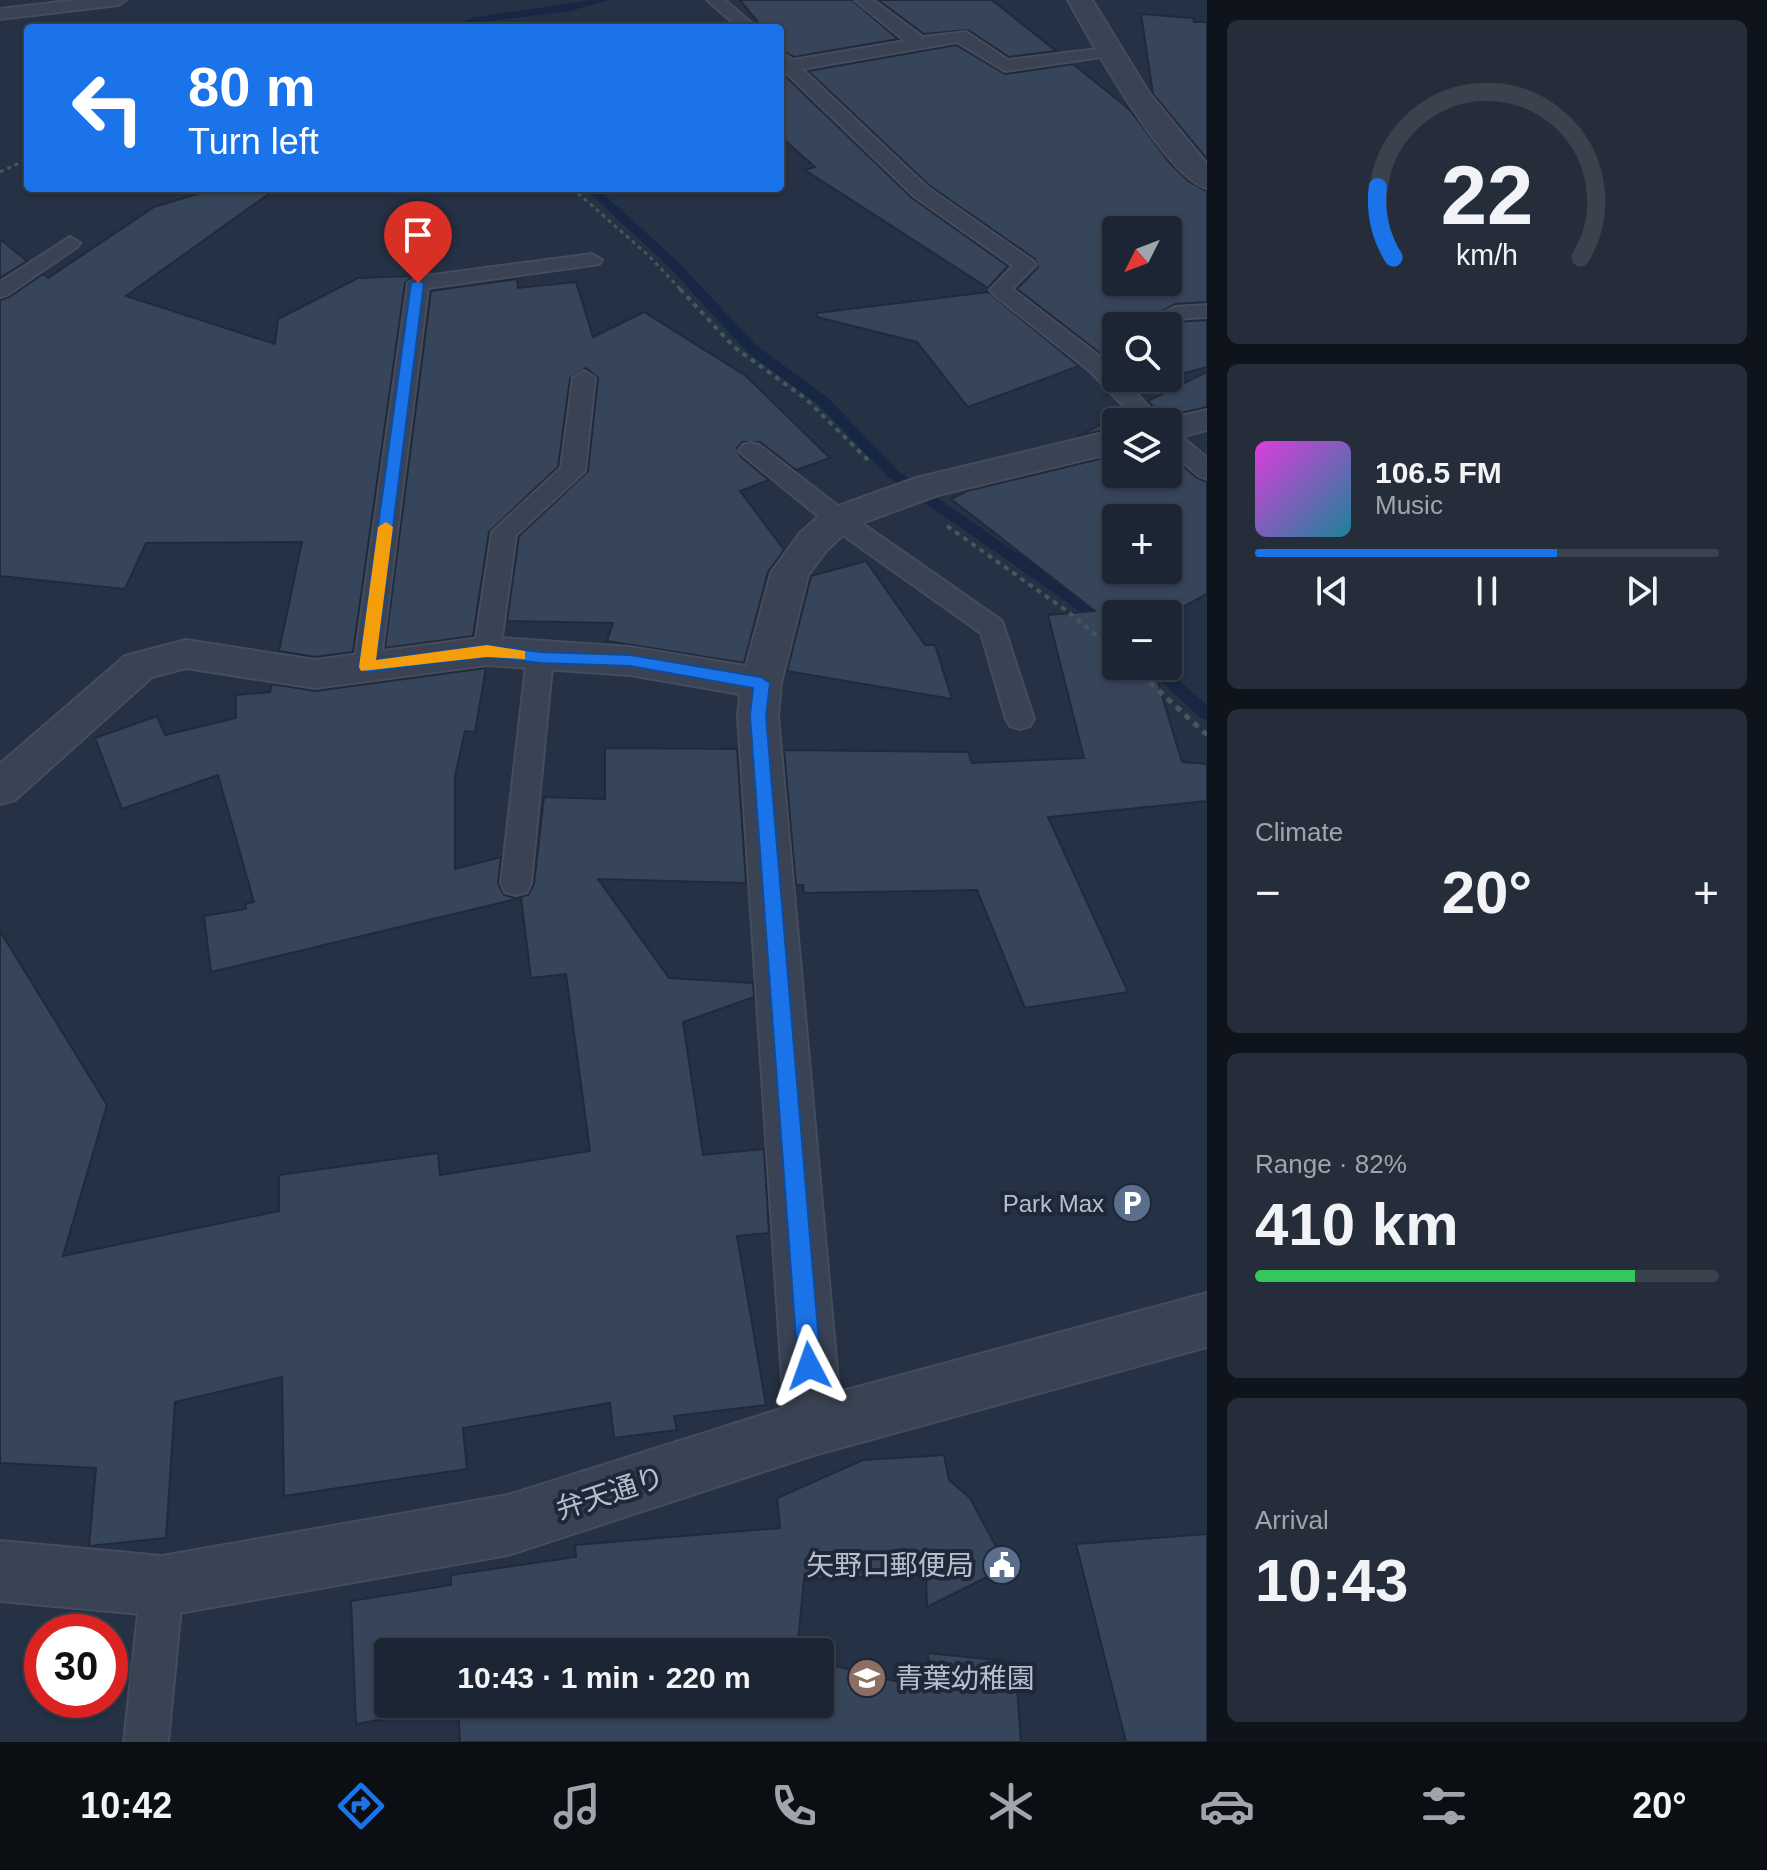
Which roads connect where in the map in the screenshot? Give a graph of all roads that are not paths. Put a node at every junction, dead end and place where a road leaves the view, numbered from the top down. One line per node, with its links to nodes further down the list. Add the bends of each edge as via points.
1 (118, 0): 5 (lane)
2 (715, 0): 6 (lane)
3 (863, 0): 7 (lane)
4 (1080, 0): 8 (street)
5 (0, 14)
6 (744, 24)
7 (919, 43): 8 (lane, via 960,36 1005,66); 9 (lane)
8 (1108, 51): 10 (street, via 1185,160)
9 (784, 62): 17 (lane, via 921,192 1026,265 1000,290 1099,367)
10 (1207, 180)
11 (70, 243): 13 (lane)
12 (592, 260): 27 (lane, via 418,283)
13 (0, 291)
14 (1207, 311): 15 (lane)
15 (1182, 313)
16 (584, 378): 25 (lane, via 573,471 504,532)
17 (1139, 408)
18 (1207, 420): 19 (street)
19 (1182, 426)
20 (1102, 444): 24 (street, via 915,490)
21 (1182, 449): 23 (lane)
22 (751, 450): 24 (lane)
23 (1207, 471)
24 (838, 519): 28 (street, via 790,573); 29 (lane, via 993,628)
25 (487, 651): 26 (street); 27 (street)
26 (540, 657): 28 (street, via 630,661); 31 (lane)
27 (367, 667): 30 (street, via 315,674 186,654 139,666)
28 (761, 683): 33 (street, via 758,716)
29 (1020, 719)
30 (0, 788)
31 (516, 883)
32 (1207, 1320): 33 (street, 弁天通り)
33 (814, 1427): 35 (street, 弁天通り, via 508,1525)
34 (0, 1571): 35 (street, 弁天通り)
35 (162, 1586): 36 (lane)
36 (146, 1742)

